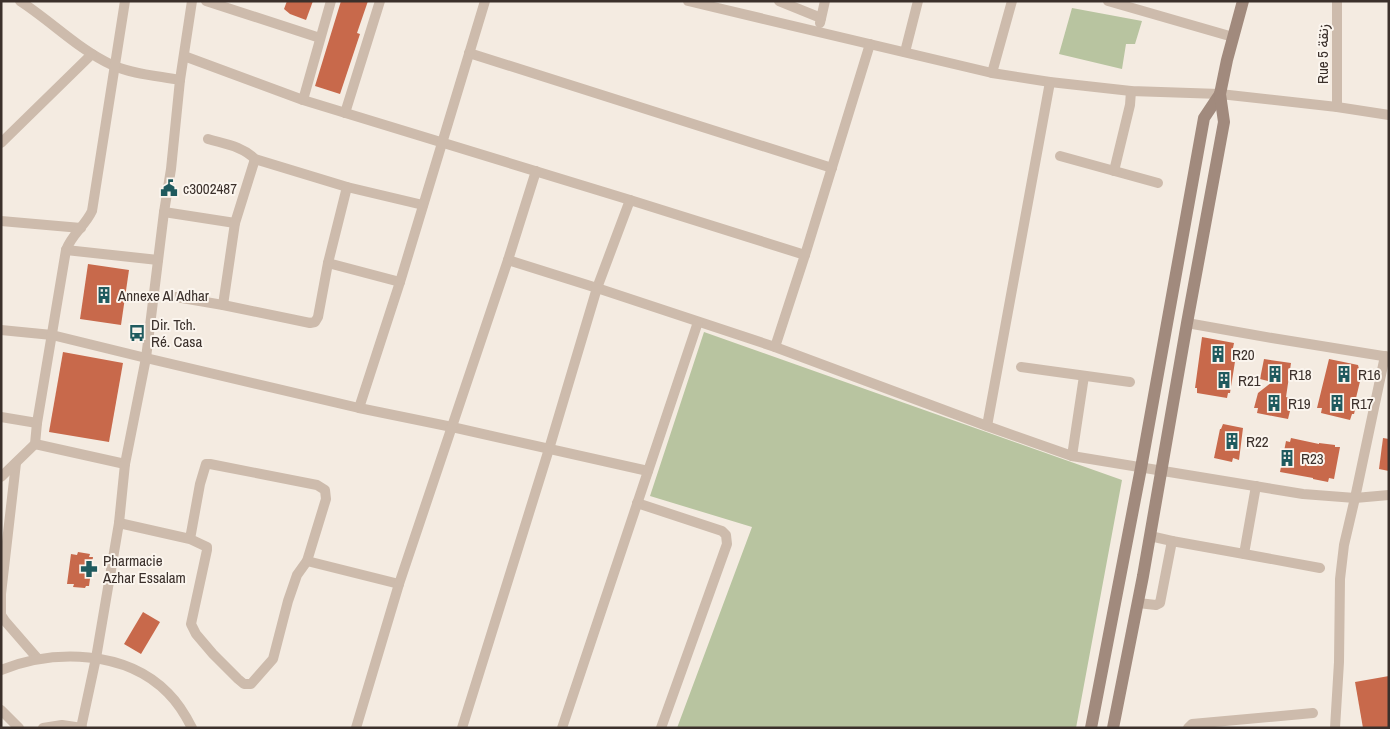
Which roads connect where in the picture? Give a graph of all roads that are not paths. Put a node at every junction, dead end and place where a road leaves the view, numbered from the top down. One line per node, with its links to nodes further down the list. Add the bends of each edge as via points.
1 (20, 1): 23 (street)
2 (124, 1): 25 (street)
3 (192, 1): 24 (street)
4 (206, 1): 19 (street)
5 (331, 1): 19 (street)
6 (380, 1): 33 (street)
7 (485, 1): 21 (street)
8 (688, 1): 17 (street)
9 (779, 1): 16 (street)
10 (825, 1): 16 (street)
11 (918, 1): 22 (street)
12 (1012, 1): 26 (street)
13 (1108, 1): 18 (street)
14 (1243, 1): 18 (street)
15 (1337, 1): 32 (street, Rue 5 زنقة)
16 (821, 18): 17 (street)
17 (818, 32): 20 (street)
18 (1233, 37): 30 (street)
19 (320, 38): 31 (street)
20 (870, 44): 22 (street); 40 (street)
21 (469, 52): 37 (street); 40 (street)
22 (905, 52): 26 (street)
23 (92, 54): 25 (street); 36 (street)
24 (184, 56): 27 (street); 31 (street)
25 (114, 66): 27 (street); 50 (street, via 92,210)
26 (992, 73): 28 (street)
27 (180, 80): 47 (street)
28 (1050, 82): 29 (street); 74 (street)
29 (1131, 91): 30 (street); 42 (street)
30 (1220, 94): 32 (street); 61 (street, via 1224,122); 80 (street, via 1204,118)
31 (303, 100): 33 (street)
32 (1338, 107): 34 (street)
33 (346, 113): 37 (street)
34 (1389, 115)
35 (208, 139): 39 (street, via 239,148)
36 (1, 143)
37 (443, 143): 41 (street); 46 (street)
38 (1060, 156): 42 (street)
39 (255, 159): 44 (street); 49 (street)
40 (832, 168): 52 (street)
41 (536, 171): 45 (street); 54 (street)
42 (1114, 171): 43 (street)
43 (1158, 183)
44 (347, 187): 46 (street); 55 (street)
45 (630, 200): 52 (street); 57 (street)
46 (423, 205): 56 (street)
47 (164, 212): 49 (street); 53 (street)
48 (1, 221): 50 (street)
49 (235, 223): 59 (street)
50 (81, 228): 51 (street, via 70,239)
51 (66, 250): 53 (street); 63 (street)
52 (805, 256): 64 (street)
53 (158, 260): 66 (street)
54 (508, 260): 57 (street); 73 (street)
55 (328, 263): 56 (street); 59 (street, via 315,322)
56 (400, 282): 70 (street)
57 (597, 288): 60 (street); 76 (street)
58 (176, 297): 59 (street)
59 (223, 305)
60 (698, 322): 64 (street); 82 (street)
61 (1187, 323): 65 (street); 81 (street)
62 (1, 330): 63 (street)
63 (52, 335): 66 (street); 72 (street)
64 (775, 347): 74 (street)
65 (1387, 356): 86 (street)
66 (146, 358): 70 (street); 79 (street)
67 (1021, 367): 68 (street)
68 (1084, 376): 69 (street); 77 (street)
69 (1130, 382)
70 (359, 408): 73 (street)
71 (1, 417): 72 (street)
72 (38, 423): 75 (street)
73 (452, 426): 76 (street); 95 (street)
74 (987, 426): 77 (street)
75 (35, 444): 78 (street); 79 (street)
76 (549, 449): 82 (street); 107 (street)
77 (1072, 456): 80 (street)
78 (16, 462): 83 (street); 98 (street, via 1,615)
79 (125, 464): 88 (street)
80 (1141, 468): 81 (street); 110 (street)
81 (1161, 470): 84 (street); 89 (street)
82 (648, 471): 87 (street)
83 (1, 477)
84 (1256, 486): 86 (street); 92 (street)
85 (1389, 496): 86 (street)
86 (1355, 498): 113 (street, via 1340,580)
87 (637, 503): 108 (street); 109 (street, via 722,531 727,539)
88 (119, 523): 90 (street); 97 (street)
89 (1150, 536): 91 (street); 96 (street)
90 (190, 539): 93 (street, via 204,468 210,464 317,485 324,490 326,498); 93 (street, via 204,545 207,550 191,624 213,654 248,685 273,659 291,592)
91 (1172, 541): 92 (street); 96 (street, via 1160,603)
92 (1244, 554): 94 (street)
93 (307, 561): 95 (street)
94 (1320, 568)
95 (399, 584): 106 (street)
96 (1138, 603): 111 (street)
97 (96, 658): 98 (street); 104 (street); 105 (street, via 132,668 152,680 169,693)
98 (38, 659): 99 (street)
99 (1, 670)
100 (1, 710): 102 (street)
101 (1313, 713): 112 (street, via 1192,724)
102 (19, 728)
103 (43, 728): 104 (street, via 62,725)
104 (81, 728)
105 (192, 728)
106 (356, 728)
107 (462, 728)
108 (562, 728)
109 (661, 728)
110 (1091, 728)
111 (1113, 728)
112 (1188, 728)
113 (1335, 728)

